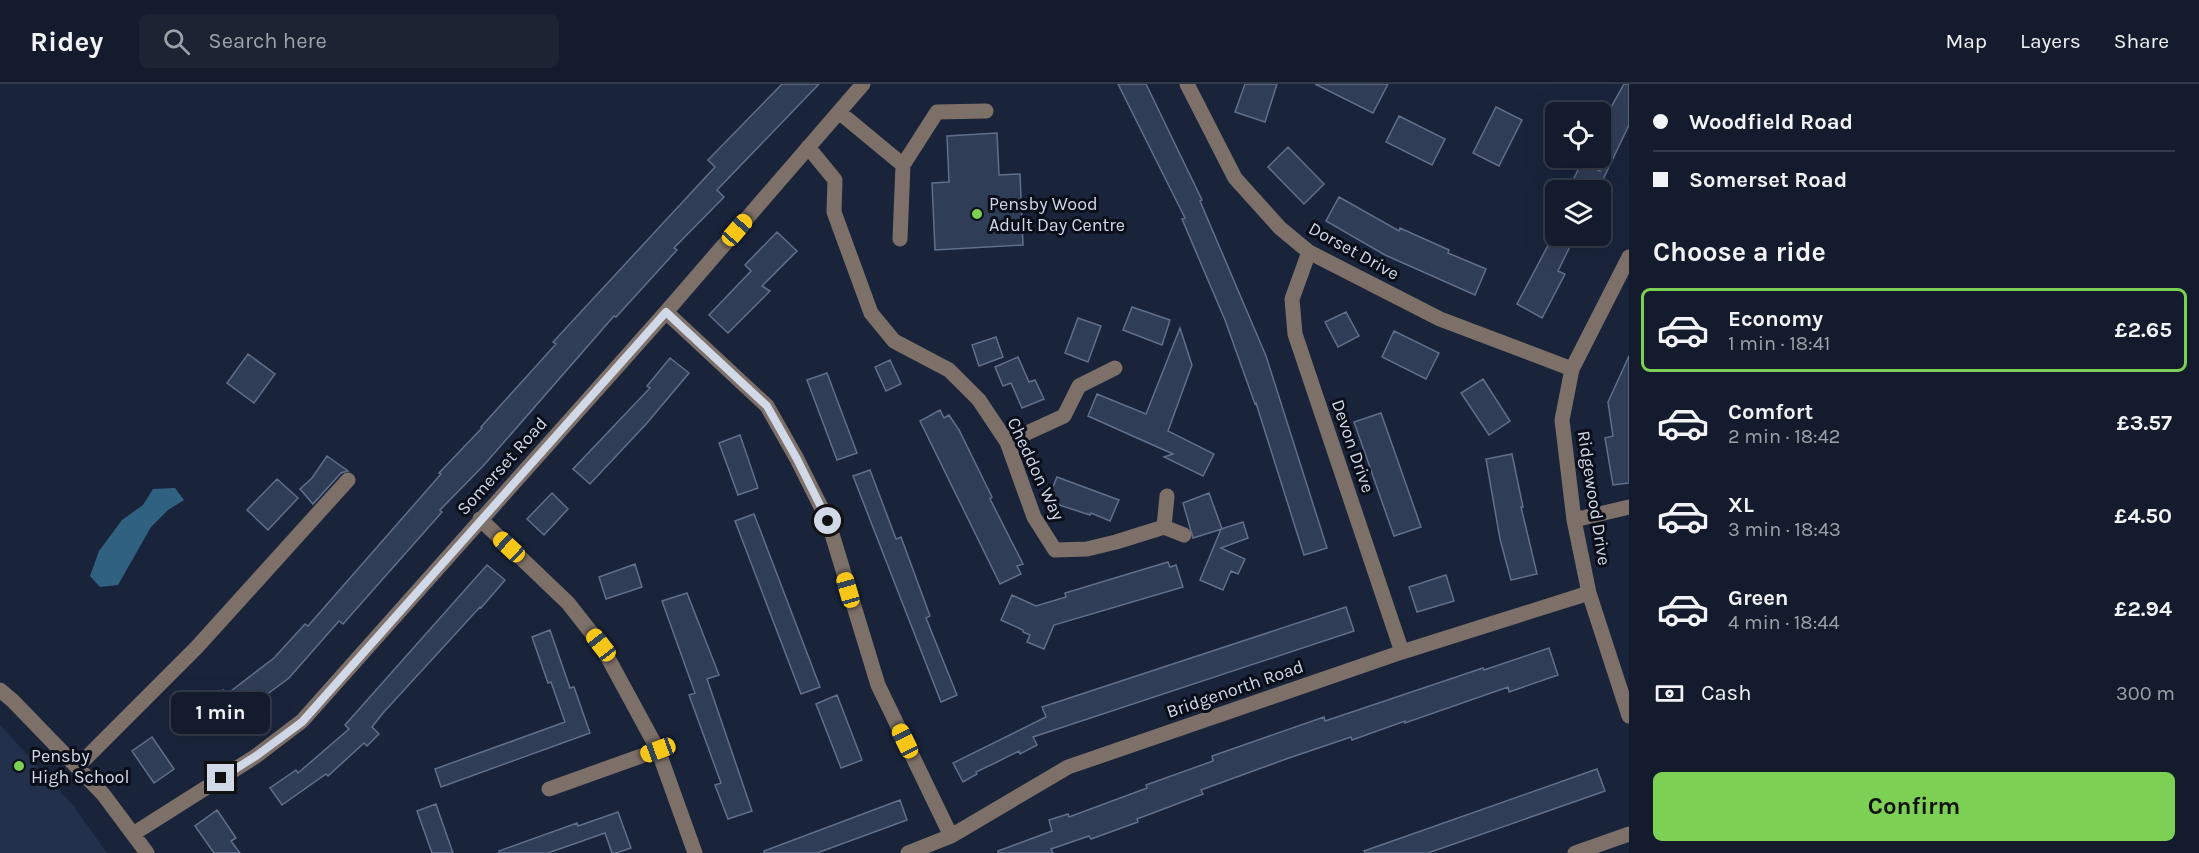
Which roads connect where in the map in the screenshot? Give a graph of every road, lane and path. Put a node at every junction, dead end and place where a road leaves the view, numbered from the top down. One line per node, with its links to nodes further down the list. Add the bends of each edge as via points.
1 (863, 84): 4 (street, Somerset Road)
2 (1186, 84): 8 (street, Dorset Drive, via 1235,178 1280,228)
3 (986, 111): 6 (street, via 937,112)
4 (839, 112): 5 (street, Somerset Road); 6 (street)
5 (808, 147): 10 (street, Somerset Road); 13 (street, Cheddon Way, via 835,180 834,212 871,313 894,340 949,370 979,400)
6 (903, 165): 7 (street)
7 (900, 239)
8 (1309, 252): 12 (street, Dorset Drive, via 1440,319); 22 (street, Devon Drive, via 1292,299 1295,334)
9 (1629, 257): 12 (street, Ridgewood Drive)
10 (666, 312): 17 (street, Somerset Road); 30 (street, via 767,406 797,459 828,521 878,685)
11 (1115, 368): 13 (street, via 1079,386 1064,416)
12 (1572, 369): 18 (street, Ridgewood Drive, via 1562,420)
13 (1007, 442): 19 (street, Cheddon Way, via 1034,517 1055,550 1087,549)
14 (348, 480): 26 (street, via 197,647)
15 (1167, 496): 19 (street)
16 (1629, 507): 18 (street)
17 (480, 519): 25 (street, via 568,603 601,645); 28 (street, Somerset Road, via 302,722)
18 (1574, 520): 21 (street, Ridgewood Drive)
19 (1164, 527): 20 (street)
20 (1184, 535)
21 (1589, 592): 22 (street, Bridgenorth Road); 24 (street, Ridgewood Drive)
22 (1402, 652): 30 (street, Bridgenorth Road, via 1068,767)
23 (0, 690): 26 (street)
24 (1629, 716)
25 (658, 750): 27 (street); 32 (street)
26 (77, 767): 28 (street)
27 (549, 789)
28 (133, 834): 31 (street)
29 (1629, 834): 34 (street)
30 (951, 836): 33 (street, Bridgenorth Road)
31 (147, 853)
32 (695, 853)
33 (908, 853)
34 (1575, 853)

